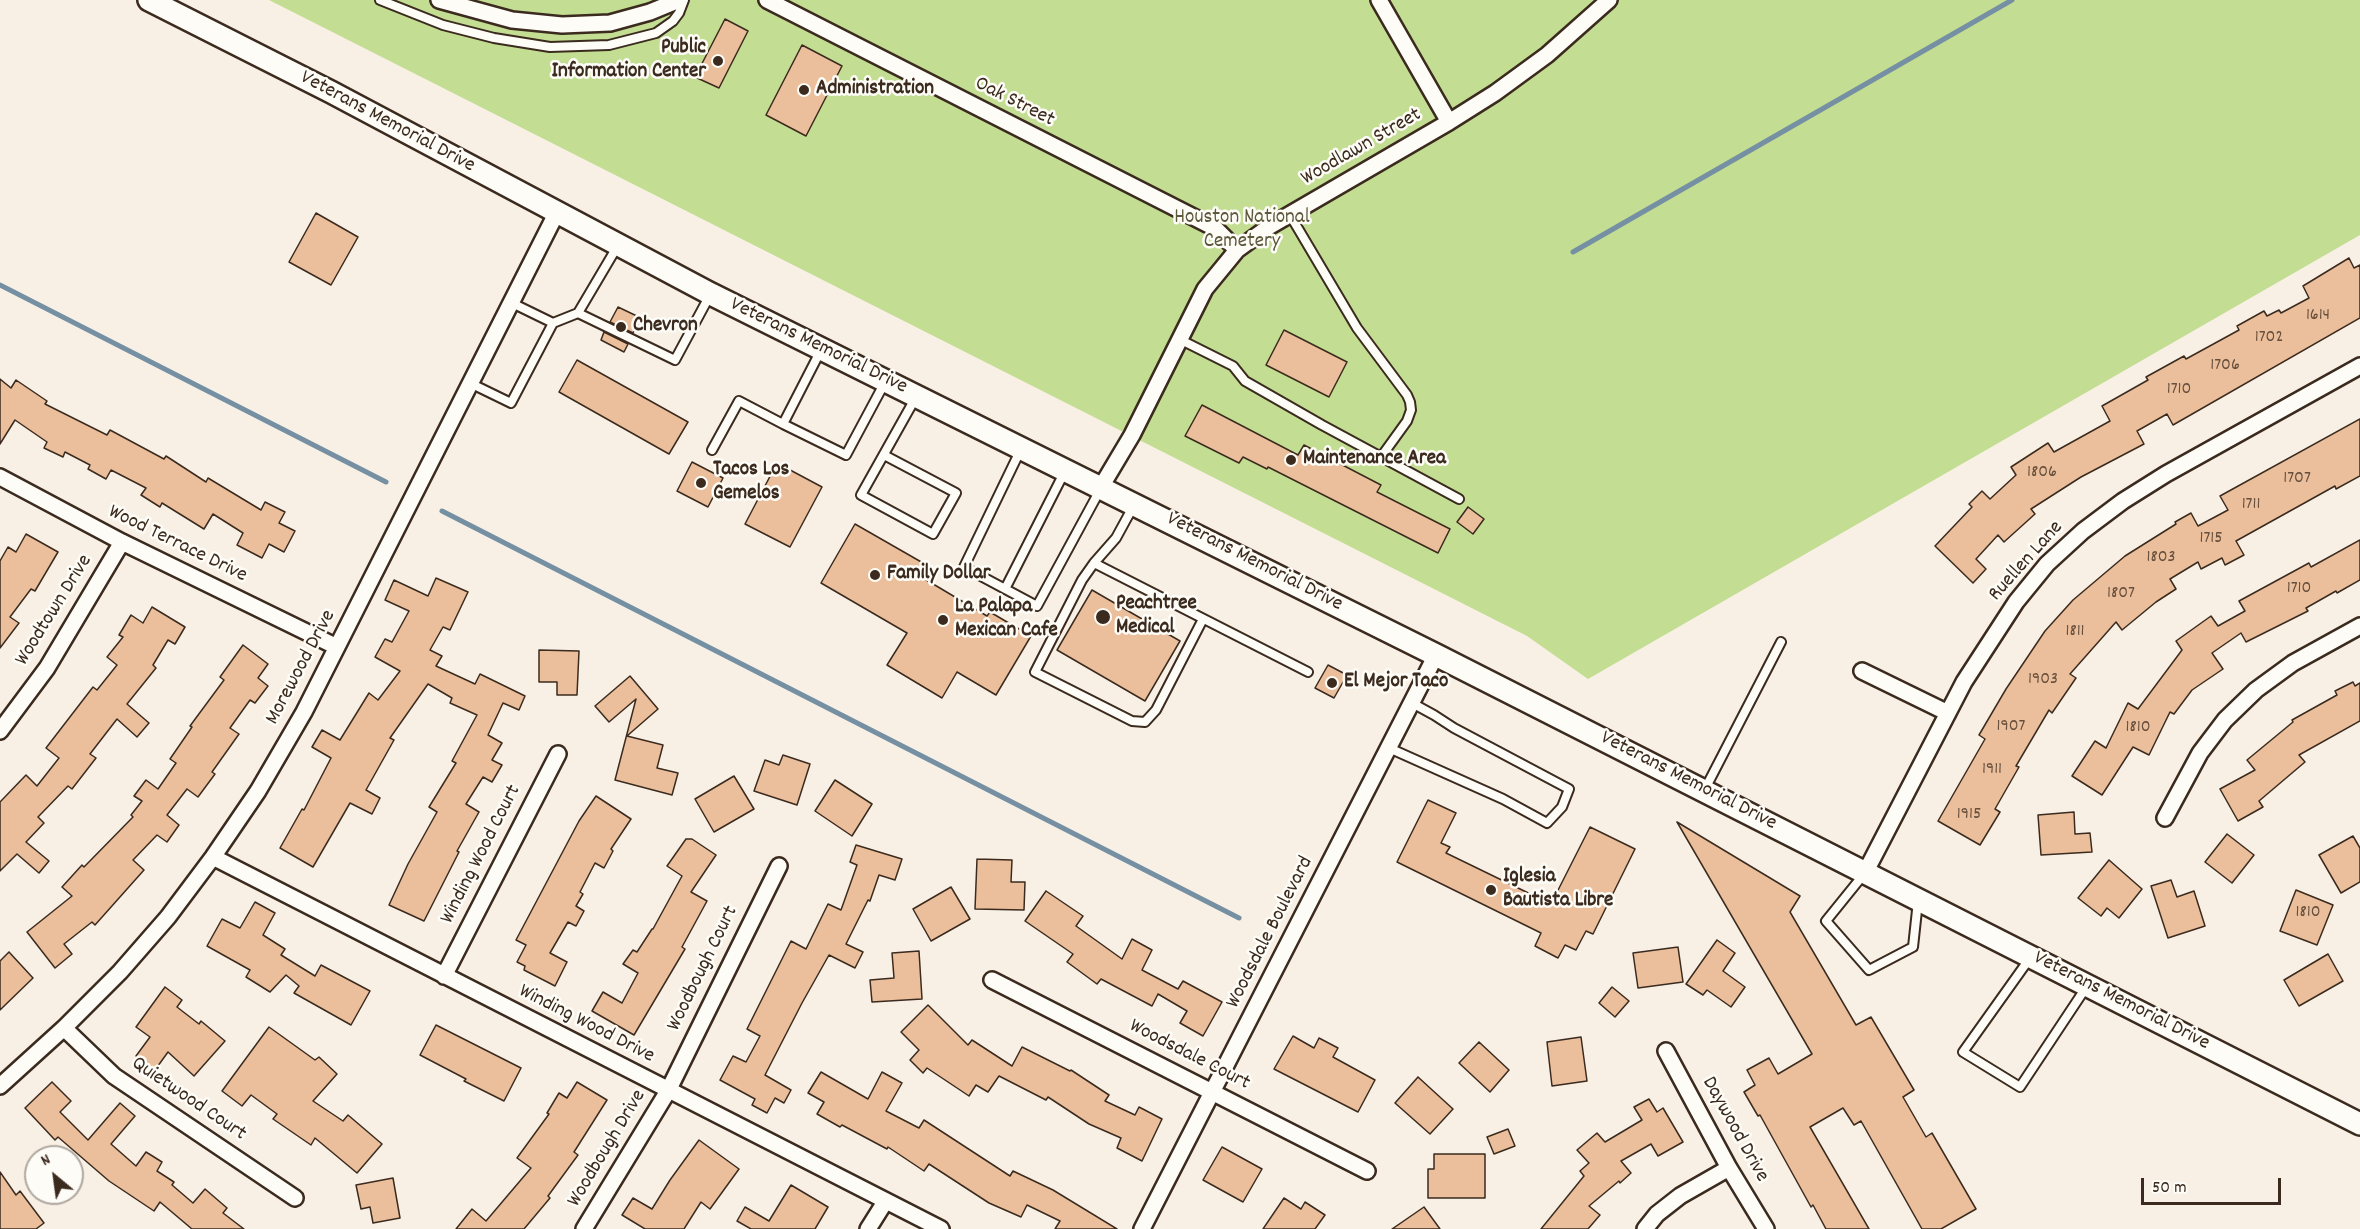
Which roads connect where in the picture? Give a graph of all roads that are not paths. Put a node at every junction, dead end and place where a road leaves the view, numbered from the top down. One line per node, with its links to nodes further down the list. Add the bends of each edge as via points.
1 (149, 0): 9 (main road, Veterans Memorial Drive)
2 (381, 0): 4 (lane, via 442,25 550,47 609,45 656,33 673,21)
3 (439, 0): 4 (street, via 512,20 562,26 610,23)
4 (682, 0)
5 (767, 0): 12 (street, Oak Street, via 1215,228)
6 (1379, 0): 8 (street)
7 (1609, 0): 8 (street, Woodlawn Street, via 1547,55)
8 (1449, 122): 10 (street, Woodlawn Street)
9 (557, 212): 11 (main road, Veterans Memorial Drive); 14 (street, Morewood Drive)
10 (1290, 215): 12 (street, Woodlawn Street); 27 (lane, via 1357,328 1410,402 1407,421)
11 (618, 245): 13 (main road, Veterans Memorial Drive); 15 (lane)
12 (1237, 250): 17 (street, Woodlawn Street, via 1205,289)
13 (711, 294): 15 (lane, via 675,360); 18 (main road, Veterans Memorial Drive)
14 (512, 303): 16 (lane); 21 (street, Morewood Drive)
15 (579, 313): 16 (lane)
16 (553, 323): 21 (lane, via 511,403)
17 (1179, 339): 27 (lane, via 1233,366 1245,381); 30 (street, Woodlawn Street)
18 (822, 349): 20 (main road, Veterans Memorial Drive); 23 (lane)
19 (2360, 366): 44 (street, Ruellen Lane, via 2166,474 2083,531 2047,564 2016,602)
20 (886, 381): 22 (main road, Veterans Memorial Drive); 23 (lane, via 846,454)
21 (472, 384): 39 (street, Morewood Drive)
22 (917, 396): 24 (main road, Veterans Memorial Drive); 26 (lane)
23 (783, 424): 25 (lane, via 739,401)
24 (1022, 448): 28 (main road, Veterans Memorial Drive); 35 (lane, via 964,567)
25 (712, 450)
26 (884, 455): 26 (lane, via 861,495 933,534 956,493)
27 (1381, 458): 31 (lane)
28 (1065, 470): 30 (main road, Veterans Memorial Drive); 35 (lane)
29 (0, 477): 33 (street, Wood Terrace Drive)
30 (1101, 488): 32 (main road, Veterans Memorial Drive); 35 (lane, via 1037,606)
31 (1459, 499)
32 (1135, 504): 34 (lane, via 1116,538); 40 (main road, Veterans Memorial Drive)
33 (122, 542): 39 (street, Wood Terrace Drive); 45 (street, Woodtown Drive, via 47,668)
34 (1094, 563): 36 (lane); 36 (lane, via 1035,672 1132,721 1145,722 1156,710)
35 (1005, 589)
36 (1203, 620): 42 (lane)
37 (2360, 626): 49 (street, via 2283,669 2248,697 2200,753)
38 (1781, 642): 48 (lane)
39 (338, 647): 50 (street, Morewood Drive, via 258,791)
40 (1436, 655): 43 (street, Woodsdale Boulevard); 48 (main road, Veterans Memorial Drive)
41 (1862, 670): 44 (street)
42 (1308, 672)
43 (1412, 703): 46 (street, Woodsdale Boulevard); 46 (lane, via 1569,789 1563,807 1547,823)
44 (1948, 713): 52 (street, Ruellen Lane)
45 (0, 731)
46 (1389, 748): 62 (street, Woodsdale Boulevard)
47 (558, 754): 55 (street, Winding Wood Court)
48 (1705, 791): 52 (main road, Veterans Memorial Drive)
49 (2165, 818)
50 (213, 857): 55 (street, Winding Wood Drive); 58 (street, Morewood Drive, via 168,917)
51 (779, 866): 61 (street, Woodbough Court)
52 (1865, 873): 53 (main road, Veterans Memorial Drive); 53 (lane, via 1826,921 1869,970 1913,947)
53 (1919, 900): 54 (main road, Veterans Memorial Drive)
54 (2031, 957): 57 (main road, Veterans Memorial Drive); 57 (lane, via 1963,1052 2020,1087)
55 (444, 976): 61 (street, Winding Wood Drive)
56 (992, 980): 62 (street, Woodsdale Court)
57 (2087, 985): 63 (main road, Veterans Memorial Drive)
58 (64, 1028): 60 (street, Morewood Drive); 66 (street, Quietwood Court, via 114,1076)
59 (1666, 1051): 64 (street, Daywood Drive)
60 (0, 1086)
61 (668, 1091): 67 (street, Winding Wood Drive); 68 (street, Woodbough Drive)
62 (1214, 1091): 65 (street, Woodsdale Court); 71 (street, Woodsdale Boulevard)
63 (2360, 1124)
64 (1730, 1168): 72 (street, via 1680,1196); 73 (street, Daywood Drive)
65 (1366, 1170)
66 (295, 1198)
67 (885, 1202): 69 (street); 70 (street, Winding Wood Drive)
68 (584, 1229)
69 (868, 1229)
70 (941, 1229)
71 (1142, 1229)
72 (1645, 1229)
73 (1766, 1229)

